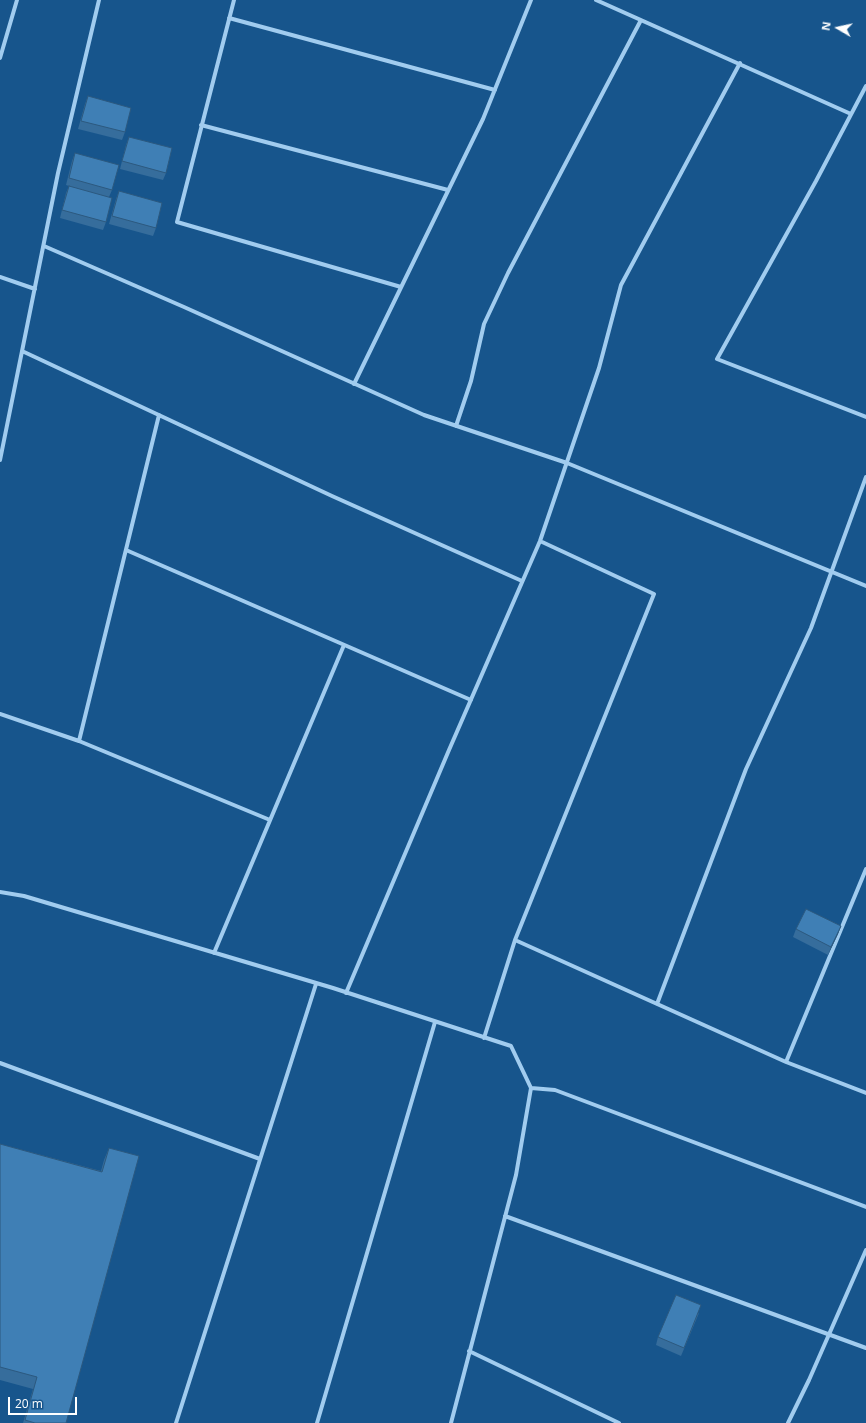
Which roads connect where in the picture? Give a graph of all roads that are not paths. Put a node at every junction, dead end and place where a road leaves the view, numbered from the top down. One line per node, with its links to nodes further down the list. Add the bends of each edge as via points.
1 (17, 0): 8 (street)
2 (99, 0): 15 (street, via 58,173)
3 (234, 0): 6 (street)
4 (531, 0): 11 (street)
5 (596, 0): 7 (street)
6 (229, 18): 11 (street); 13 (street)
7 (641, 20): 9 (street); 23 (street, via 484,324 471,381)
8 (0, 58)
9 (740, 63): 12 (street); 25 (street, via 621,285 599,368)
10 (866, 86): 12 (street)
11 (495, 90): 14 (street)
12 (851, 114): 22 (street, via 717,359)
13 (201, 125): 14 (street); 17 (street, via 177,222)
14 (448, 190): 17 (street)
15 (44, 246): 18 (street); 20 (street)
16 (0, 277): 18 (street)
17 (401, 287): 20 (street)
18 (35, 289): 19 (street)
19 (22, 352): 21 (street); 24 (street)
20 (354, 384): 23 (street, via 424,415)
21 (160, 415): 28 (street); 30 (street)
22 (866, 417)
23 (456, 426): 25 (street)
24 (0, 460)
25 (566, 463): 27 (street); 29 (street)
26 (866, 477): 29 (street)
27 (540, 541): 30 (street); 39 (street, via 654,594)
28 (126, 550): 32 (street); 35 (street)
29 (831, 572): 31 (street); 43 (street, via 810,628 746,769)
30 (522, 581): 33 (street)
31 (866, 586)
32 (344, 645): 33 (street); 36 (street)
33 (470, 700): 42 (street)
34 (0, 714): 35 (street)
35 (79, 741): 36 (street)
36 (270, 820): 40 (street)
37 (866, 869): 46 (street)
38 (0, 892): 40 (street, via 24,896)
39 (515, 940): 43 (street); 45 (street)
40 (214, 953): 41 (street)
41 (316, 984): 42 (street); 50 (street)
42 (346, 993): 44 (street)
43 (657, 1004): 46 (street)
44 (435, 1022): 45 (street); 58 (street)
45 (484, 1038): 48 (street, via 510,1046)
46 (786, 1062): 49 (street)
47 (0, 1063): 50 (street)
48 (531, 1088): 51 (street, via 555,1090); 52 (street, via 516,1175)
49 (866, 1093)
50 (260, 1159): 57 (street)
51 (866, 1207)
52 (505, 1216): 54 (street); 56 (street)
53 (866, 1250): 54 (street)
54 (829, 1334): 55 (street); 61 (street)
55 (866, 1348)
56 (469, 1351): 59 (street); 60 (street)
57 (176, 1423)
58 (317, 1423)
59 (451, 1423)
60 (619, 1423)
61 (788, 1423)

